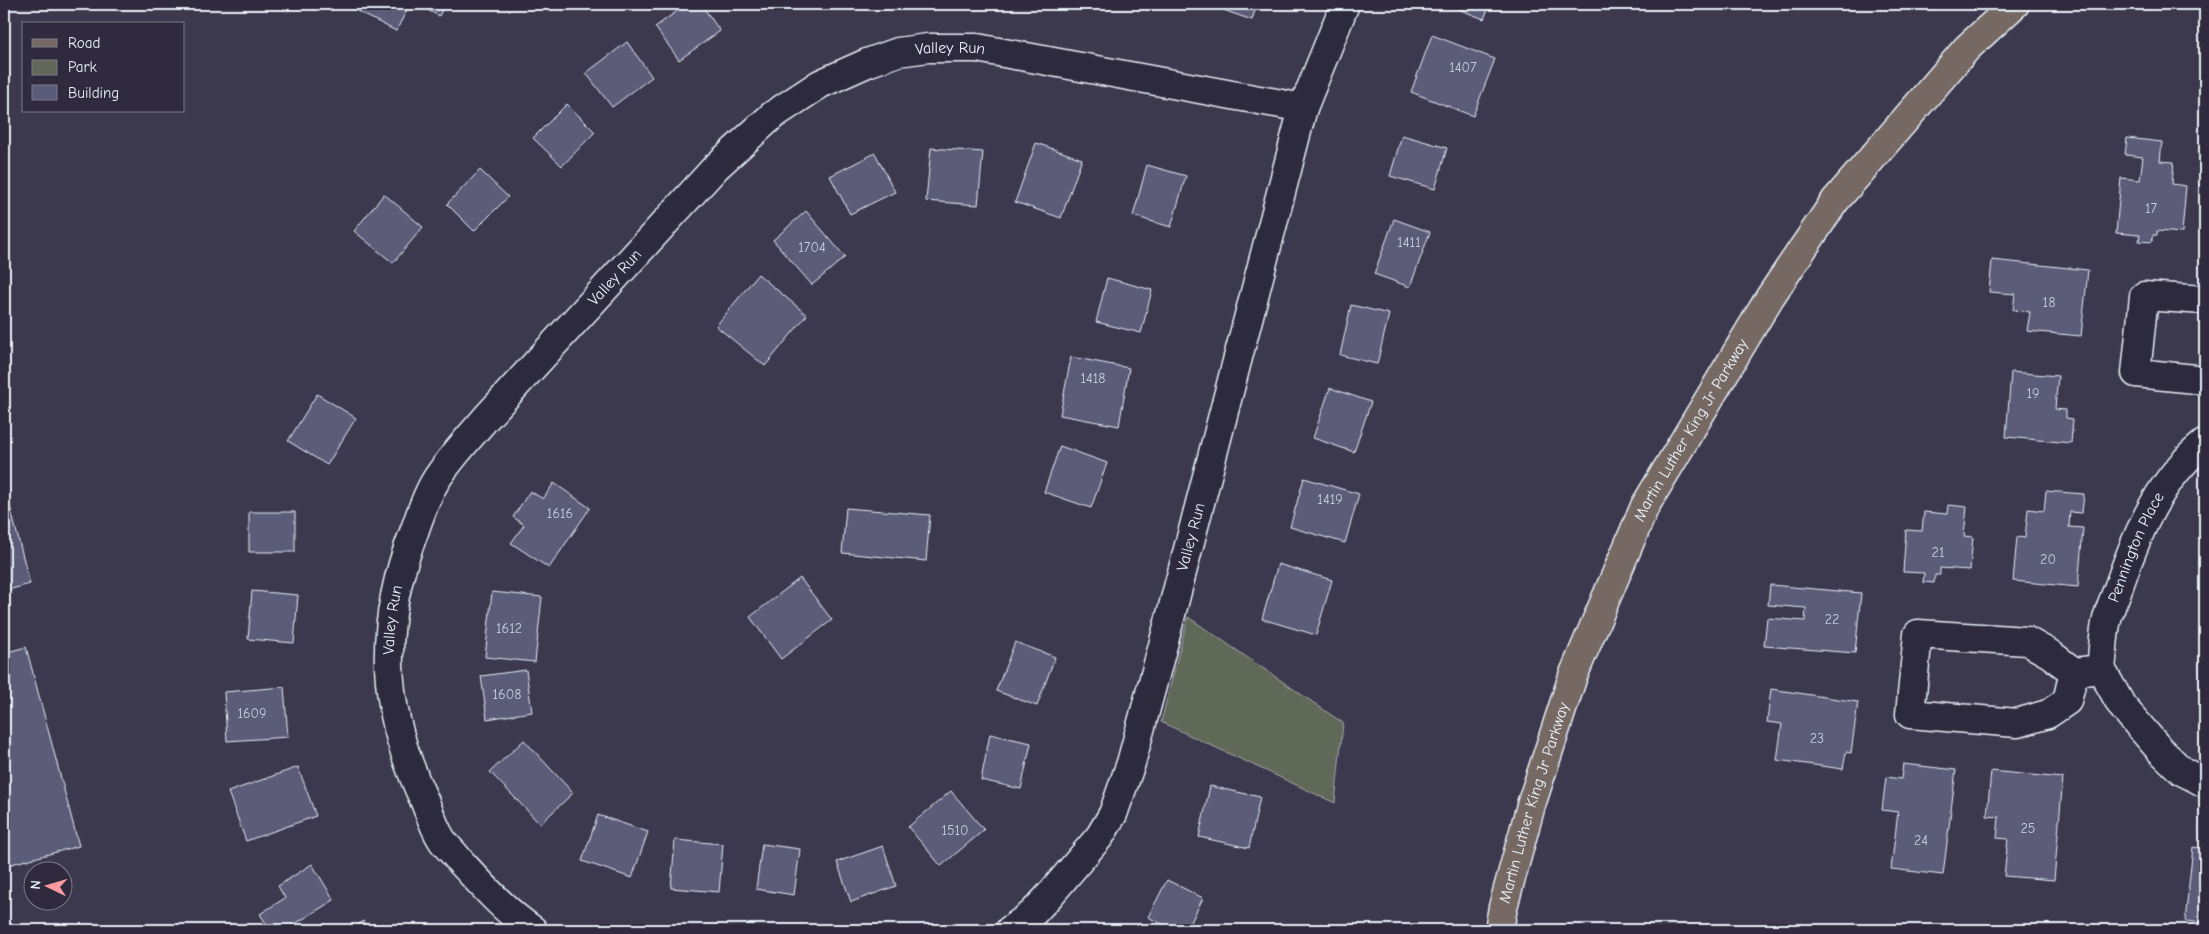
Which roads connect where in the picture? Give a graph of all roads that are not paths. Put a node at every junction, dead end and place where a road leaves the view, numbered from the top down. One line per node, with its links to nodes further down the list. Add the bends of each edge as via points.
1 (1345, 4): 3 (street, Valley Run)
2 (2015, 4): 12 (main road, Martin Luther King Jr Parkway, via 1967,48 1835,201 1770,297 1645,506 1573,676 1531,805)
3 (1303, 108): 10 (street, Valley Run, via 977,48 928,48 898,52 820,84 773,115 716,167 451,459 432,489 403,560 392,607 387,660 403,748 442,840 476,879); 11 (street, Valley Run, via 1159,659 1114,814 1100,836 1049,896)
4 (2205, 300): 5 (street, via 2144,296 2136,373)
5 (2205, 380)
6 (2205, 443): 7 (street, Pennington Place, via 2170,478 2146,520 2107,620)
7 (2102, 669): 8 (street); 9 (street, via 2122,706 2160,750 2182,771)
8 (2074, 672): 8 (street, via 2027,640 1918,634 1910,714 2017,724 2048,714 2067,701)
9 (2205, 783)
10 (533, 930)
11 (1010, 930)
12 (1499, 930)

